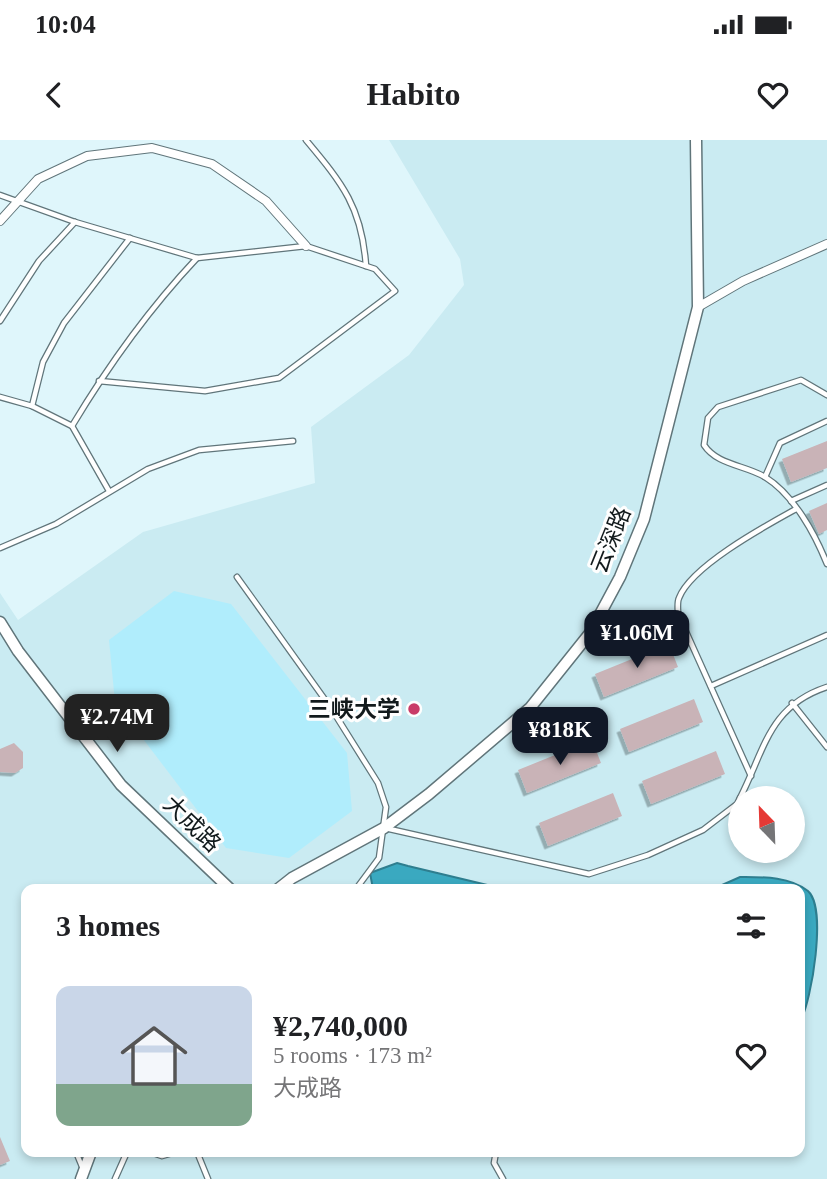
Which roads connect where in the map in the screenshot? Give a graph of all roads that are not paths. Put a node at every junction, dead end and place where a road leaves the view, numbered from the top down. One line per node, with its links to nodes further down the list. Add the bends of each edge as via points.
1 (306, 140): 12 (lane, via 340,180 364,230)
2 (696, 140): 13 (street, 云深路)
3 (155, 144): 5 (street, via 87,156 38,179); 10 (street, via 212,164 266,201)
4 (0, 195): 5 (lane)
5 (16, 201): 6 (street); 7 (lane)
6 (0, 220)
7 (75, 222): 8 (lane); 14 (lane, via 39,261)
8 (130, 238): 11 (lane); 18 (lane, via 64,323 43,362)
9 (827, 244): 13 (street, via 743,281)
10 (306, 246): 11 (lane); 12 (lane)
11 (197, 258): 15 (lane, via 150,311)
12 (366, 266): 15 (lane, via 375,269 395,291 278,378 205,391)
13 (698, 307): 40 (street, 云深路, via 644,519 590,634 530,708)
14 (0, 321)
15 (99, 381): 20 (lane)
16 (827, 395): 22 (lane, via 801,380 711,411 704,445 710,455)
17 (0, 397): 18 (lane)
18 (32, 406): 20 (lane)
19 (827, 421): 22 (lane, via 780,443)
20 (72, 426): 24 (lane)
21 (293, 441): 24 (lane, via 199,450 148,469)
22 (765, 477): 25 (lane)
23 (827, 485): 25 (lane)
24 (109, 491): 27 (lane, via 56,524)
25 (791, 500): 26 (lane)
26 (796, 509): 28 (lane); 33 (lane, via 737,543 678,599 678,614)
27 (0, 548)
28 (825, 551): 29 (lane)
29 (827, 564)
30 (237, 577): 40 (lane, via 379,783 386,807)
31 (0, 624): 41 (street, 大成路, via 121,785)
32 (827, 635): 33 (lane)
33 (710, 686): 37 (lane)
34 (827, 687): 35 (lane)
35 (792, 703): 36 (lane); 37 (lane, via 774,723)
36 (827, 747)
37 (751, 776): 38 (lane)
38 (746, 786)
39 (728, 811): 40 (lane, via 703,830 648,855 589,874)
40 (384, 828): 42 (street, 云深路); 43 (lane, via 379,858)
41 (225, 884)
42 (284, 884)
43 (360, 884)
44 (77, 1157): 49 (lane)
45 (89, 1157): 49 (street)
46 (125, 1157): 50 (lane)
47 (199, 1157): 51 (lane)
48 (495, 1157): 52 (lane)
49 (82, 1174)
50 (115, 1179)
51 (208, 1179)
52 (503, 1179)

